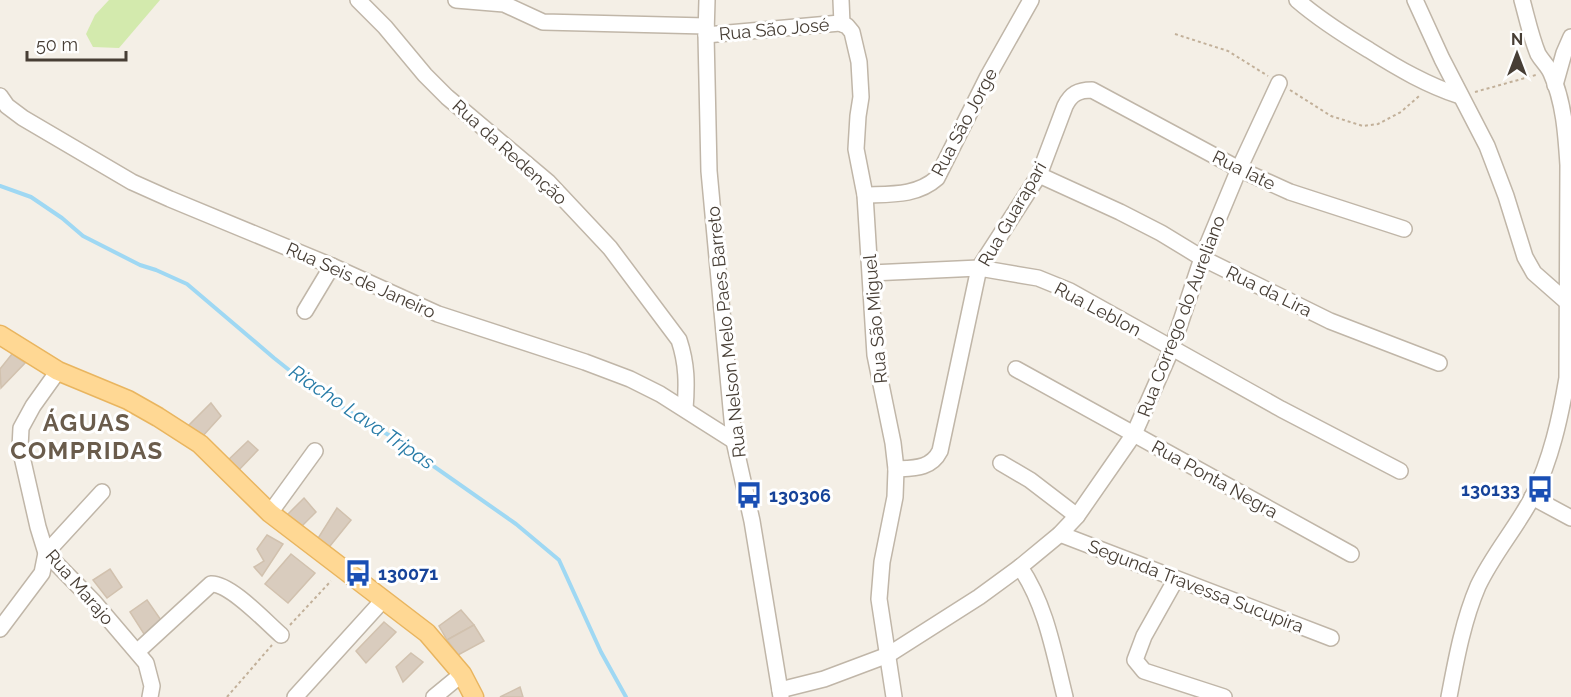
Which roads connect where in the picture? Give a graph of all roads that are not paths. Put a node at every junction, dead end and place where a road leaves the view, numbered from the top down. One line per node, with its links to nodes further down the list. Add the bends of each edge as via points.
1 (358, 0): 32 (street, Rua da Redenção, via 447,97 548,182 610,248 679,340 687,375)
2 (456, 0): 10 (street, Rua São José, via 504,4 543,22)
3 (707, 0): 10 (street, Rua Nelson Melo Paes Barreto)
4 (841, 0): 9 (street)
5 (1031, 0): 19 (street, Rua São Jorge, via 937,178 914,192)
6 (1297, 0): 16 (street, via 1354,41 1428,85)
7 (1415, 0): 16 (street)
8 (1522, 0): 12 (street, via 1538,52)
9 (842, 24): 10 (street, Rua São José); 19 (street, Rua São Miguel, via 852,32 859,62 861,98 856,149)
10 (706, 30): 34 (street, Rua Nelson Melo Paes Barreto, via 709,171)
11 (1571, 37): 12 (street)
12 (1553, 78): 25 (street, via 1561,103 1568,165)
13 (1279, 83): 17 (street, Rua Corrego do Aureliano)
14 (1092, 90): 17 (street, Rua Iate); 18 (street, Rua Guarapari, via 1069,98)
15 (0, 96): 22 (street, Rua Seis de Janeiro, via 23,118 132,182)
16 (1460, 96): 25 (street, via 1496,168 1525,257 1534,273)
17 (1239, 169): 20 (street, Rua Iate, via 1290,192); 21 (street, Rua Corrego do Aureliano)
18 (1039, 175): 21 (street, Rua da Lira, via 1120,212); 23 (street, Rua Guarapari)
19 (865, 195): 24 (street, Rua São Miguel)
20 (1404, 229)
21 (1202, 258): 28 (street, Rua Corrego do Aureliano); 29 (street, Rua da Lira, via 1330,321)
22 (332, 266): 26 (street); 32 (street, Rua Seis de Janeiro, via 438,314 630,379)
23 (980, 268): 24 (street, Rua Leblon); 28 (street, Rua Leblon, via 1038,278 1070,291); 37 (street, Rua Guarapari, via 940,452 932,463)
24 (871, 273): 37 (street, Rua São Miguel, via 875,355)
25 (1567, 302): 40 (street, via 1567,378 1562,411 1550,455)
26 (305, 311)
27 (0, 335): 31 (main road)
28 (1172, 348): 33 (street, Rua Corrego do Aureliano); 38 (street, Rua Leblon)
29 (1439, 363)
30 (1016, 369): 33 (street, Rua Ponta Negra)
31 (58, 371): 41 (main road, via 128,400 178,429 200,444); 45 (street, Rua Marajo, via 21,428 20,448)
32 (685, 409): 34 (street, Rua Seis de Janeiro)
33 (1134, 434): 42 (street, Rua Corrego do Aureliano); 46 (street, Rua Ponta Negra)
34 (734, 441): 56 (street, Rua Nelson Melo Paes Barreto, via 752,521)
35 (315, 451): 41 (street)
36 (1000, 463): 42 (street, via 1030,480)
37 (896, 470): 54 (street, Rua São Miguel, via 879,599)
38 (1400, 471)
39 (102, 492): 45 (street)
40 (1532, 497): 43 (street); 64 (street, via 1478,587)
41 (270, 513): 49 (main road)
42 (1077, 516): 44 (street, Rua Corrego do Aureliano)
43 (1571, 518)
44 (1060, 534): 47 (street, Rua Corrego do Aureliano); 48 (street, Segunda Travessa Sucupira)
45 (46, 553): 50 (street, via 42,573); 53 (street, Rua Marajo)
46 (1351, 554)
47 (1020, 567): 54 (street, Rua Corrego do Aureliano); 62 (street, via 1038,601)
48 (1176, 579): 52 (street, Segunda Travessa Sucupira); 63 (street, via 1135,660 1144,671)
49 (384, 599): 55 (main road, via 427,633); 58 (street)
50 (0, 629)
51 (281, 635): 53 (street, via 223,586 212,584)
52 (1331, 638)
53 (138, 651): 57 (street, Rua Marajo, via 151,676)
54 (888, 655): 56 (street, Rua Corrego do Aureliano); 61 (street, Rua São Miguel)
55 (462, 674): 59 (street); 60 (main road)
56 (780, 694)
57 (150, 697)
58 (295, 697)
59 (434, 697)
60 (474, 697)
61 (894, 697)
62 (1065, 697)
63 (1223, 697)
64 (1449, 697)

